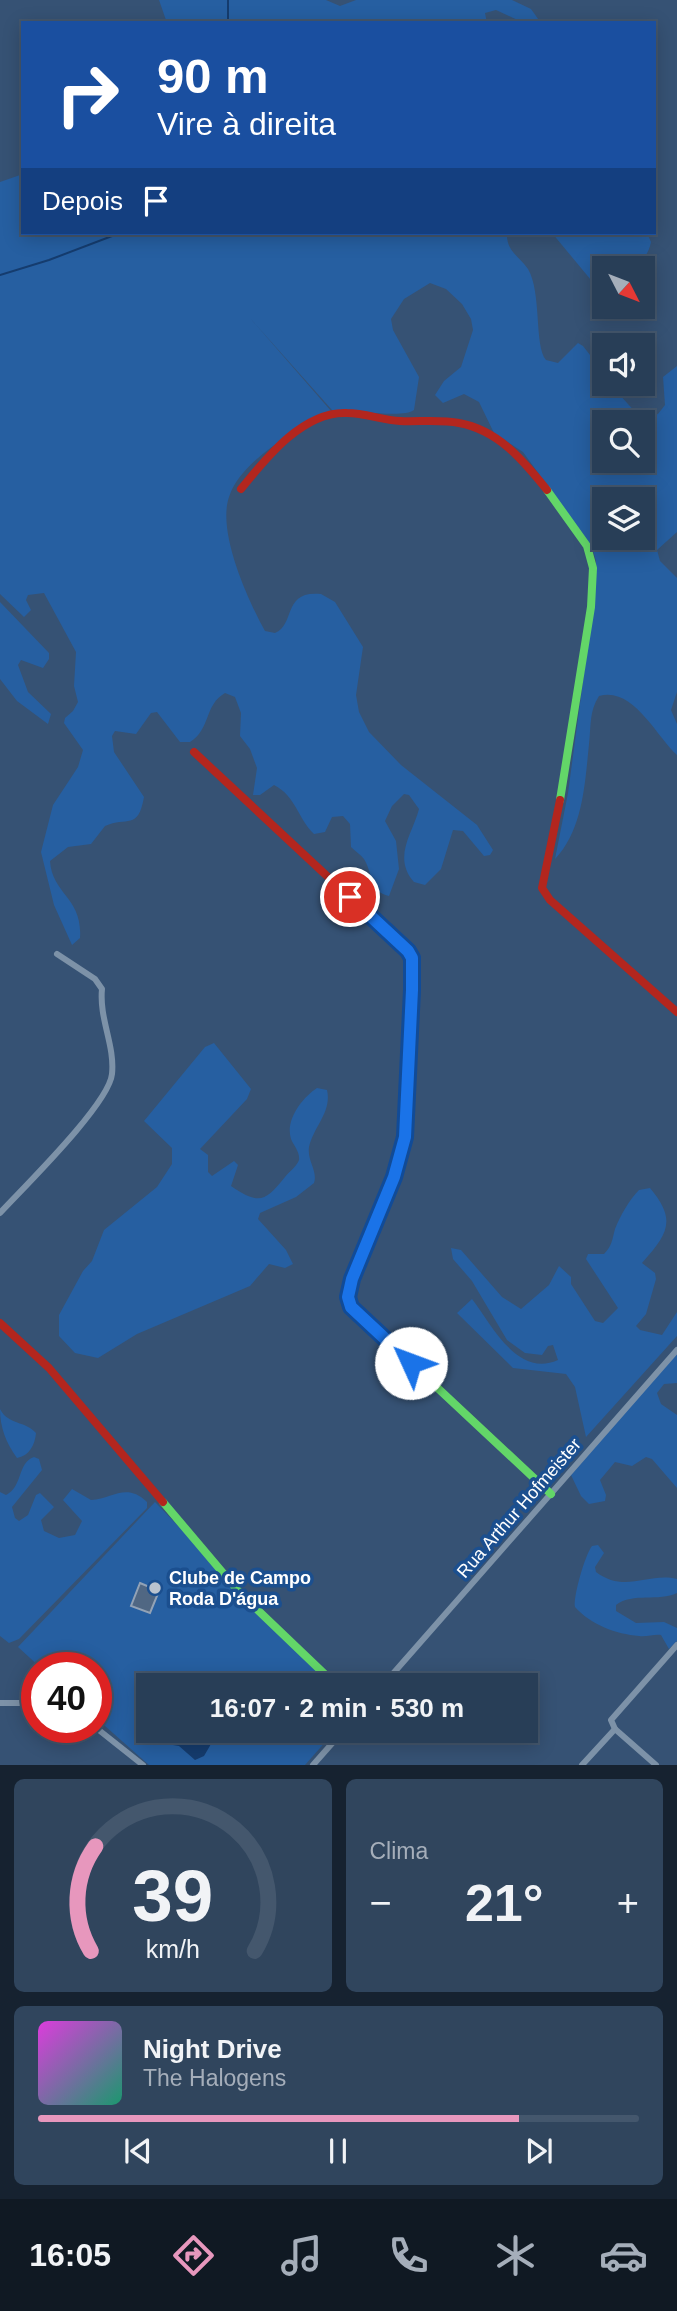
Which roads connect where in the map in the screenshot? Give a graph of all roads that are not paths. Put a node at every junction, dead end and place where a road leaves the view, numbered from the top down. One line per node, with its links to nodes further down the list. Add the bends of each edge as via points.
1 (241, 489): 4 (street, via 262,461 330,414 461,424 487,434 528,468 579,533 593,564 576,704 542,888)
2 (194, 752): 8 (street, via 412,958 405,1137 348,1297 351,1307)
3 (57, 954): 5 (street, via 95,979 102,989 100,1013 113,1059 112,1078 88,1115)
4 (677, 1012)
5 (0, 1213)
6 (0, 1324): 10 (street, via 48,1368 240,1593)
7 (677, 1350): 8 (street, Rua Arthur Hofmeister)
8 (551, 1494): 11 (street, Rua Arthur Hofmeister)
9 (677, 1645): 14 (street, via 611,1720)
10 (323, 1673)
11 (394, 1673)
12 (0, 1703): 13 (street)
13 (21, 1703)
14 (615, 1728): 19 (street); 20 (street)
15 (112, 1740): 17 (street)
16 (332, 1743): 18 (street)
17 (143, 1765)
18 (313, 1765)
19 (582, 1765)
20 (656, 1765)

